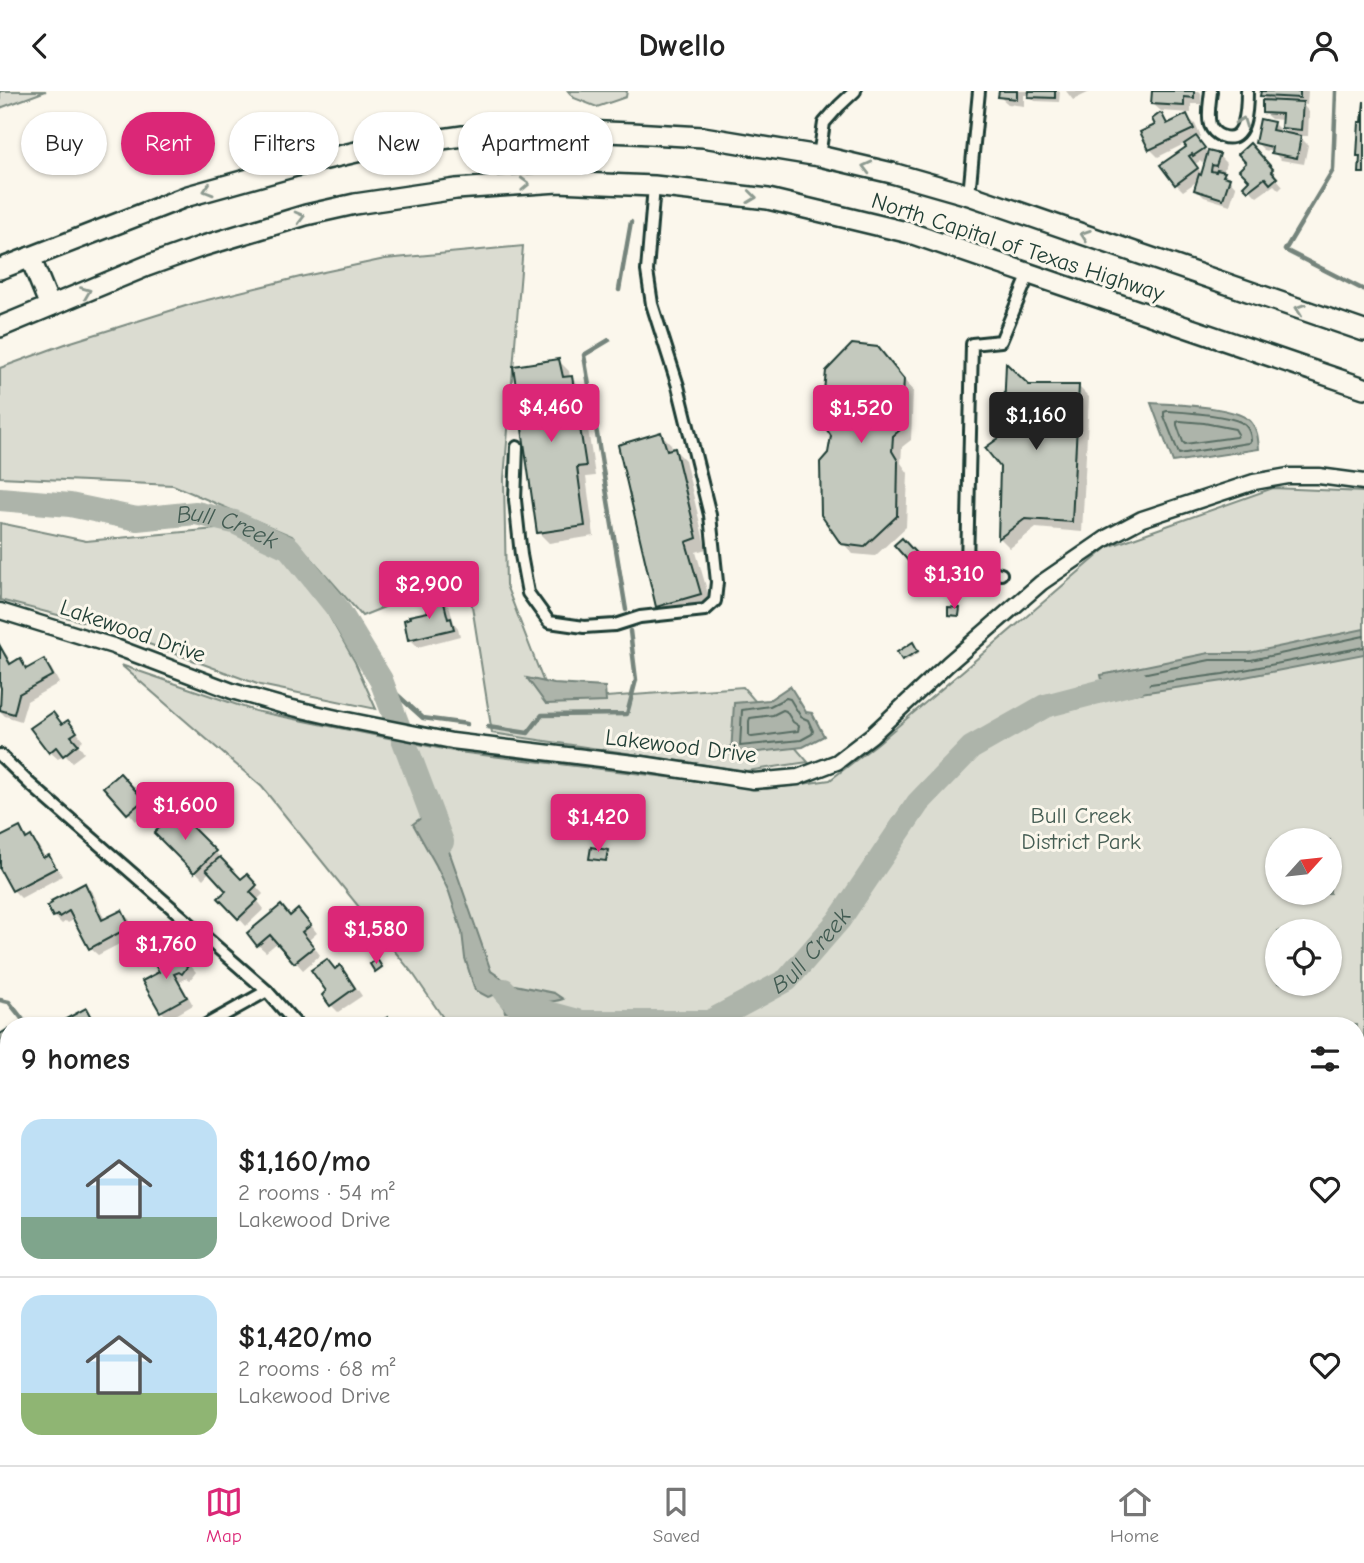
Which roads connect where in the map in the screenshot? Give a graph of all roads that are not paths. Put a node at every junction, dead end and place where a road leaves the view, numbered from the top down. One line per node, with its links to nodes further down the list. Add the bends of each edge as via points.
1 (855, 91): 5 (street, via 824,123)
2 (979, 91): 7 (street)
3 (1211, 91): 4 (street, one-way to 4, via 1211,128 1228,138 1242,127)
4 (1247, 91)
5 (819, 156): 7 (highway, North Capital of Texas Highway, one-way to 5); 8 (highway, North Capital of Texas Highway, one-way to 8, via 703,137 632,133 463,136 365,151 253,177 188,196)
6 (654, 187): 10 (highway, North Capital of Texas Highway, one-way to 10, via 768,199 861,220); 11 (highway, North Capital of Texas Highway, one-way to 6, via 200,247 355,204 501,185); 15 (street, via 647,271 652,305 710,515 715,601 705,610 639,617 615,625 549,622 528,593 521,555 515,500)
7 (969, 195): 13 (highway, North Capital of Texas Highway, one-way to 7)
8 (30, 257): 9 (highway, North Capital of Texas Highway); 11 (highway)
9 (0, 269)
10 (1029, 274): 14 (highway, North Capital of Texas Highway); 17 (street, via 1001,341 972,344 967,566)
11 (50, 306): 12 (highway, North Capital of Texas Highway)
12 (0, 327)
13 (1364, 331)
14 (1364, 387)
15 (517, 447)
16 (1364, 482): 18 (street, Lakewood Drive, via 1288,476 1254,482 1142,519 1041,583 837,762 798,777 754,781 452,741 337,718 232,691 113,646)
17 (1001, 574)
18 (0, 611)
19 (0, 755): 20 (street)
20 (267, 991): 21 (street); 22 (street)
21 (220, 1017)
22 (290, 1017)

